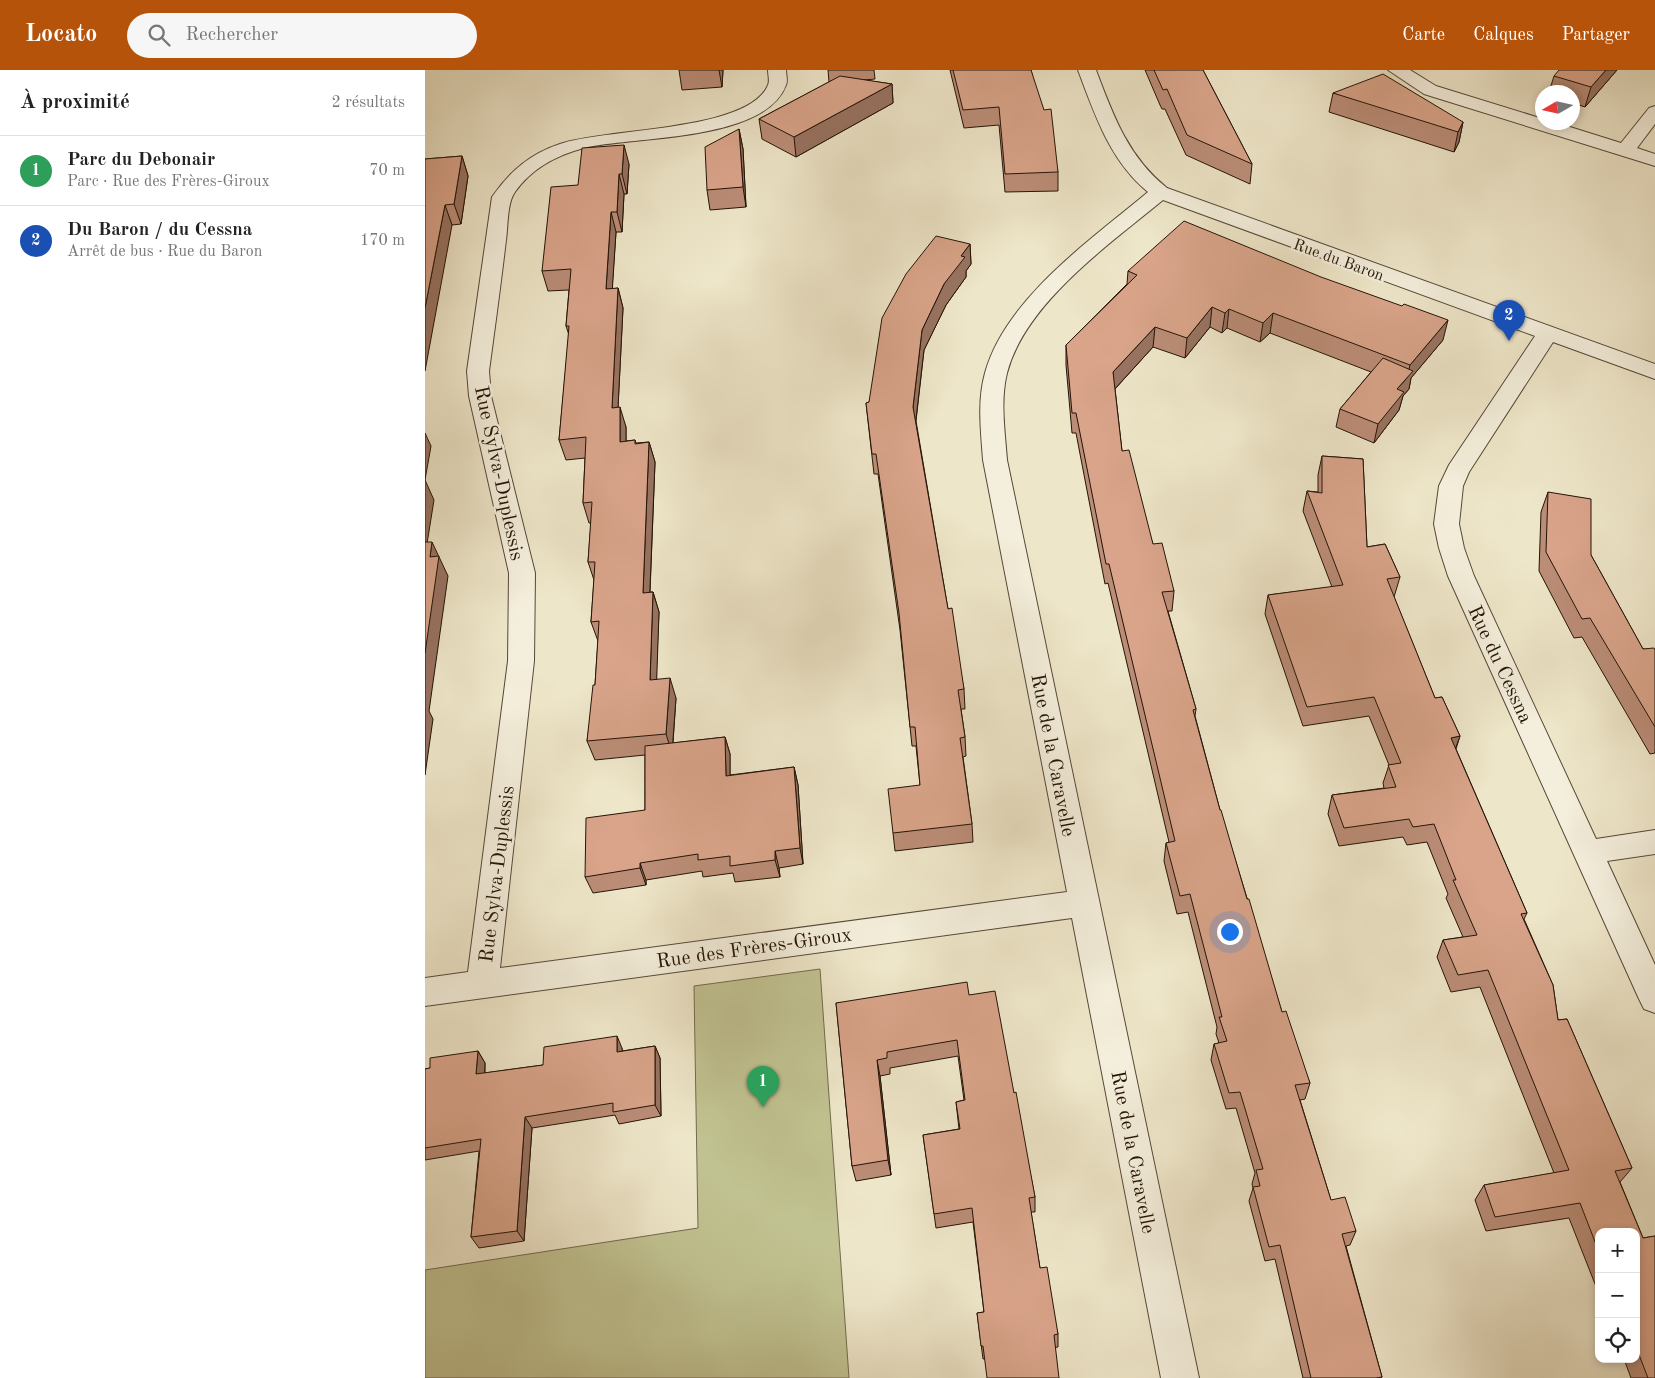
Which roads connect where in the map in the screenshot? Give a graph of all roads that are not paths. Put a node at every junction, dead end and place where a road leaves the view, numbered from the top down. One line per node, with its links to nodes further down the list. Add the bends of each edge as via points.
1 (777, 70): 13 (street, Rue Sylva-Duplessis, via 778,83 773,93 755,108 724,122 685,131 590,141 560,150 523,171 510,183 502,197 478,371 522,573 523,607 521,661)
2 (1087, 70): 7 (street, Rue du Baron, via 1129,165)
3 (1397, 70): 5 (street, via 1437,93)
4 (1655, 112): 5 (street)
5 (1625, 151): 6 (street)
6 (1655, 160)
7 (1160, 192): 8 (street, Rue du Baron); 12 (street, Rue de la Caravelle, via 1067,272 1013,332 996,371 992,404 995,460)
8 (1547, 335): 9 (street, Rue du Baron); 11 (street, Rue du Cessna, via 1457,471 1448,494 1445,518 1450,546 1461,576)
9 (1655, 372)
10 (1655, 842): 11 (street)
11 (1588, 852): 15 (street, Rue du Cessna)
12 (1084, 902): 13 (street, Rue des Frères-Giroux); 16 (street, Rue de la Caravelle)
13 (482, 984): 14 (street, Rue des Frères-Giroux)
14 (425, 992)
15 (1655, 999)
16 (1180, 1378)

